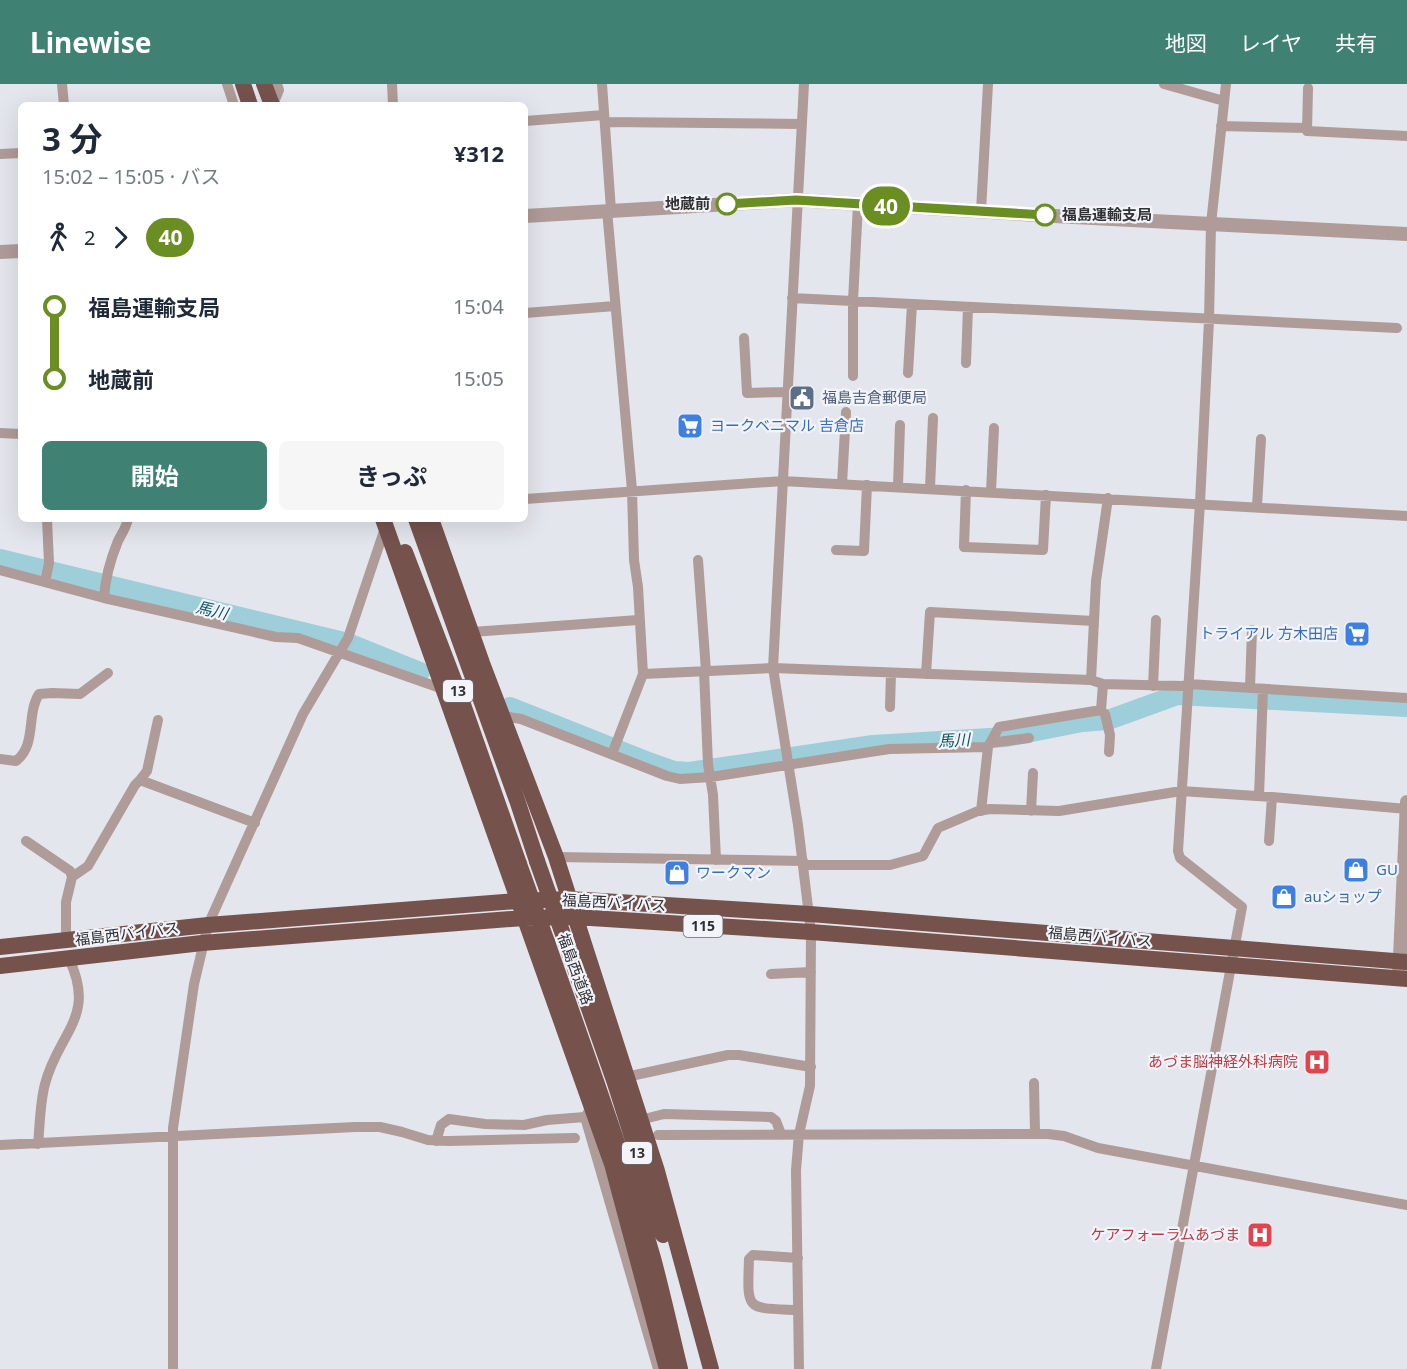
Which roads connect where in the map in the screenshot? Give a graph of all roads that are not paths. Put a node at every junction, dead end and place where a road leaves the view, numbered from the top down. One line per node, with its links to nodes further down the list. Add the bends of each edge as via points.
1 (62, 84): 14 (street)
2 (227, 84): 15 (street)
3 (243, 84): 16 (highway)
4 (264, 84): 17 (highway)
5 (277, 84): 18 (street, via 279,90)
6 (392, 84): 19 (street)
7 (602, 84): 20 (street)
8 (804, 84): 22 (street)
9 (988, 84): 31 (street)
10 (1164, 84): 13 (street)
11 (1226, 84): 13 (street)
12 (1308, 88): 24 (street)
13 (1224, 100): 23 (street)
14 (64, 102)
15 (233, 102)
16 (249, 102)
17 (271, 102)
18 (273, 102)
19 (393, 102)
20 (604, 118): 21 (street); 22 (street); 30 (street)
21 (528, 121)
22 (802, 124): 28 (street)
23 (1221, 126): 24 (street); 33 (street)
24 (1307, 128): 25 (street)
25 (1407, 136)
26 (18, 153): 27 (street)
27 (0, 154)
28 (796, 200): 29 (street); 30 (street); 37 (street)
29 (858, 204): 31 (street); 38 (street)
30 (609, 210): 32 (street); 40 (street)
31 (981, 211): 33 (street)
32 (528, 216)
33 (1211, 224): 34 (street); 43 (street)
34 (1407, 234)
35 (18, 251): 36 (street)
36 (0, 252)
37 (792, 298): 38 (street); 49 (street)
38 (853, 301): 39 (street); 48 (street)
39 (912, 304): 41 (street); 47 (street)
40 (615, 306): 42 (street); 62 (street)
41 (968, 307): 43 (street); 46 (street)
42 (528, 313)
43 (1209, 320): 44 (street); 68 (street)
44 (1397, 328)
45 (744, 338): 49 (street, via 747,393)
46 (966, 363)
47 (908, 373)
48 (853, 376)
49 (786, 392): 57 (street)
50 (846, 412): 58 (street)
51 (933, 418): 61 (street)
52 (900, 425): 60 (street)
53 (994, 428): 64 (street)
54 (0, 433): 55 (street)
55 (18, 434)
56 (1261, 439): 69 (street)
57 (783, 481): 58 (street); 62 (street); 87 (street)
58 (842, 484): 59 (street)
59 (867, 485): 60 (street); 76 (street, via 864,551)
60 (898, 486): 61 (street)
61 (930, 488): 63 (street)
62 (632, 490): 67 (street); 81 (street)
63 (966, 490): 64 (street); 65 (street, via 964,547 1043,550)
64 (991, 492): 65 (street)
65 (1046, 495): 66 (street)
66 (1108, 498): 68 (street); 83 (street)
67 (528, 499)
68 (1200, 503): 69 (street); 96 (street)
69 (1257, 506): 70 (street)
70 (1407, 516)
71 (47, 522): 79 (street)
72 (127, 522): 80 (street, via 117,543)
73 (387, 522): 86 (street); 98 (highway); 168 (highway, 福島西道路 / 13, bridge, via 460,696 599,1088 653,1260)
74 (417, 522): 169 (highway, 福島西道路 / 13, bridge, via 615,1083 670,1257)
75 (432, 522): 85 (highway)
76 (836, 550)
77 (698, 560): 88 (street)
78 (0, 570): 79 (street)
79 (47, 573): 80 (street)
80 (104, 595): 86 (street, via 276,637)
81 (638, 620): 85 (street); 91 (street)
82 (1156, 620): 95 (street)
83 (1094, 621): 92 (street, via 930,612); 93 (street)
84 (1252, 630): 97 (street)
85 (472, 633): 103 (highway)
86 (344, 646): 98 (street); 121 (street, via 303,714)
87 (773, 668): 88 (street); 89 (street); 110 (street)
88 (705, 671): 91 (street); 111 (street)
89 (891, 673): 92 (street); 101 (street)
90 (108, 674): 109 (street, via 80,694 39,694 33,704 29,737 21,757 16,761)
91 (643, 674): 107 (street)
92 (926, 674): 93 (street)
93 (1091, 680): 94 (street)
94 (1103, 684): 95 (street); 102 (street)
95 (1153, 686): 96 (street)
96 (1188, 687): 97 (street); 114 (street)
97 (1250, 688): 99 (street)
98 (443, 689): 129 (highway)
99 (1263, 691): 100 (street); 115 (street)
100 (1407, 698)
101 (890, 708)
102 (1103, 712): 106 (street, via 999,727); 108 (street, via 1110,735)
103 (503, 716): 107 (street); 124 (highway)
104 (158, 720): 113 (street, via 147,771)
105 (1029, 738): 106 (street)
106 (991, 741): 110 (street); 119 (street)
107 (613, 751): 111 (street, via 680,779)
108 (1109, 752)
109 (0, 759)
110 (788, 759): 111 (street); 126 (street)
111 (709, 771): 125 (street)
112 (1033, 773): 120 (street)
113 (140, 780): 121 (street); 127 (street, via 88,866)
114 (1181, 792): 115 (street); 120 (street, via 1059,811); 138 (street, via 1180,858 1242,908)
115 (1259, 796): 116 (street)
116 (1272, 797): 118 (street); 123 (street)
117 (1407, 802): 118 (street)
118 (1407, 809): 140 (street)
119 (981, 811): 120 (street); 126 (street, via 938,828 923,856 890,865)
120 (1031, 811)
121 (255, 823): 133 (street)
122 (26, 841): 127 (street, via 70,871)
123 (1269, 841)
124 (556, 858): 125 (street); 128 (highway)
125 (716, 860): 126 (street)
126 (803, 863): 130 (street)
127 (72, 877): 135 (street, via 66,902)
128 (569, 899): 129 (highway, 福島西バイパス / 115); 130 (highway, 福島西バイパス / 115); 131 (highway)
129 (517, 901): 132 (highway); 133 (highway, 福島西バイパス / 115)
130 (810, 915): 134 (street); 138 (highway, 福島西バイパス / 115)
131 (575, 917): 132 (highway, 福島西バイパス / 115); 134 (highway, 福島西バイパス / 115); 147 (highway)
132 (524, 918): 136 (highway, 福島西バイパス / 115); 149 (highway)
133 (208, 925): 135 (highway, 福島西バイパス / 115); 136 (street)
134 (811, 932): 141 (highway, 福島西バイパス / 115); 143 (street)
135 (66, 940): 137 (highway, 福島西バイパス / 115)
136 (202, 943): 139 (highway, 福島西バイパス / 115); 154 (street)
137 (0, 947)
138 (1234, 948): 140 (highway, 福島西バイパス / 115); 141 (street)
139 (69, 958): 142 (highway, 福島西バイパス / 115); 158 (street, via 76,975 79,1002 44,1084)
140 (1404, 962): 145 (street)
141 (1232, 965): 145 (highway, 福島西バイパス / 115); 160 (street)
142 (0, 966)
143 (811, 972): 144 (street); 146 (street)
144 (771, 974)
145 (1403, 979)
146 (812, 1067): 147 (street, via 728,1055); 153 (street)
147 (626, 1077): 150 (highway)
148 (1034, 1083): 151 (street)
149 (589, 1111): 157 (street, via 524,1125 448,1119 441,1125); 166 (street); 167 (highway, via 612,1164)
150 (640, 1120): 152 (street, via 664,1114 771,1117); 162 (highway)
151 (1035, 1133): 153 (street); 160 (street, via 1064,1136 1098,1148)
152 (782, 1134): 153 (street); 155 (street)
153 (800, 1134): 163 (street, via 796,1170)
154 (173, 1135): 157 (street, via 380,1127); 158 (street); 165 (street)
155 (658, 1135)
156 (575, 1138): 157 (street)
157 (436, 1141)
158 (38, 1144): 159 (street)
159 (0, 1145)
160 (1192, 1166): 161 (street); 173 (street)
161 (1407, 1205)
162 (679, 1253): 170 (highway); 171 (street, via 691,1268)
163 (798, 1258): 164 (street); 164 (street, via 753,1255 749,1259 748,1292 753,1305 760,1308)
164 (798, 1310): 172 (street)
165 (172, 1369)
166 (658, 1369)
167 (667, 1369)
168 (680, 1369)
169 (699, 1369)
170 (711, 1369)
171 (718, 1369)
172 (799, 1369)
173 (1156, 1369)

